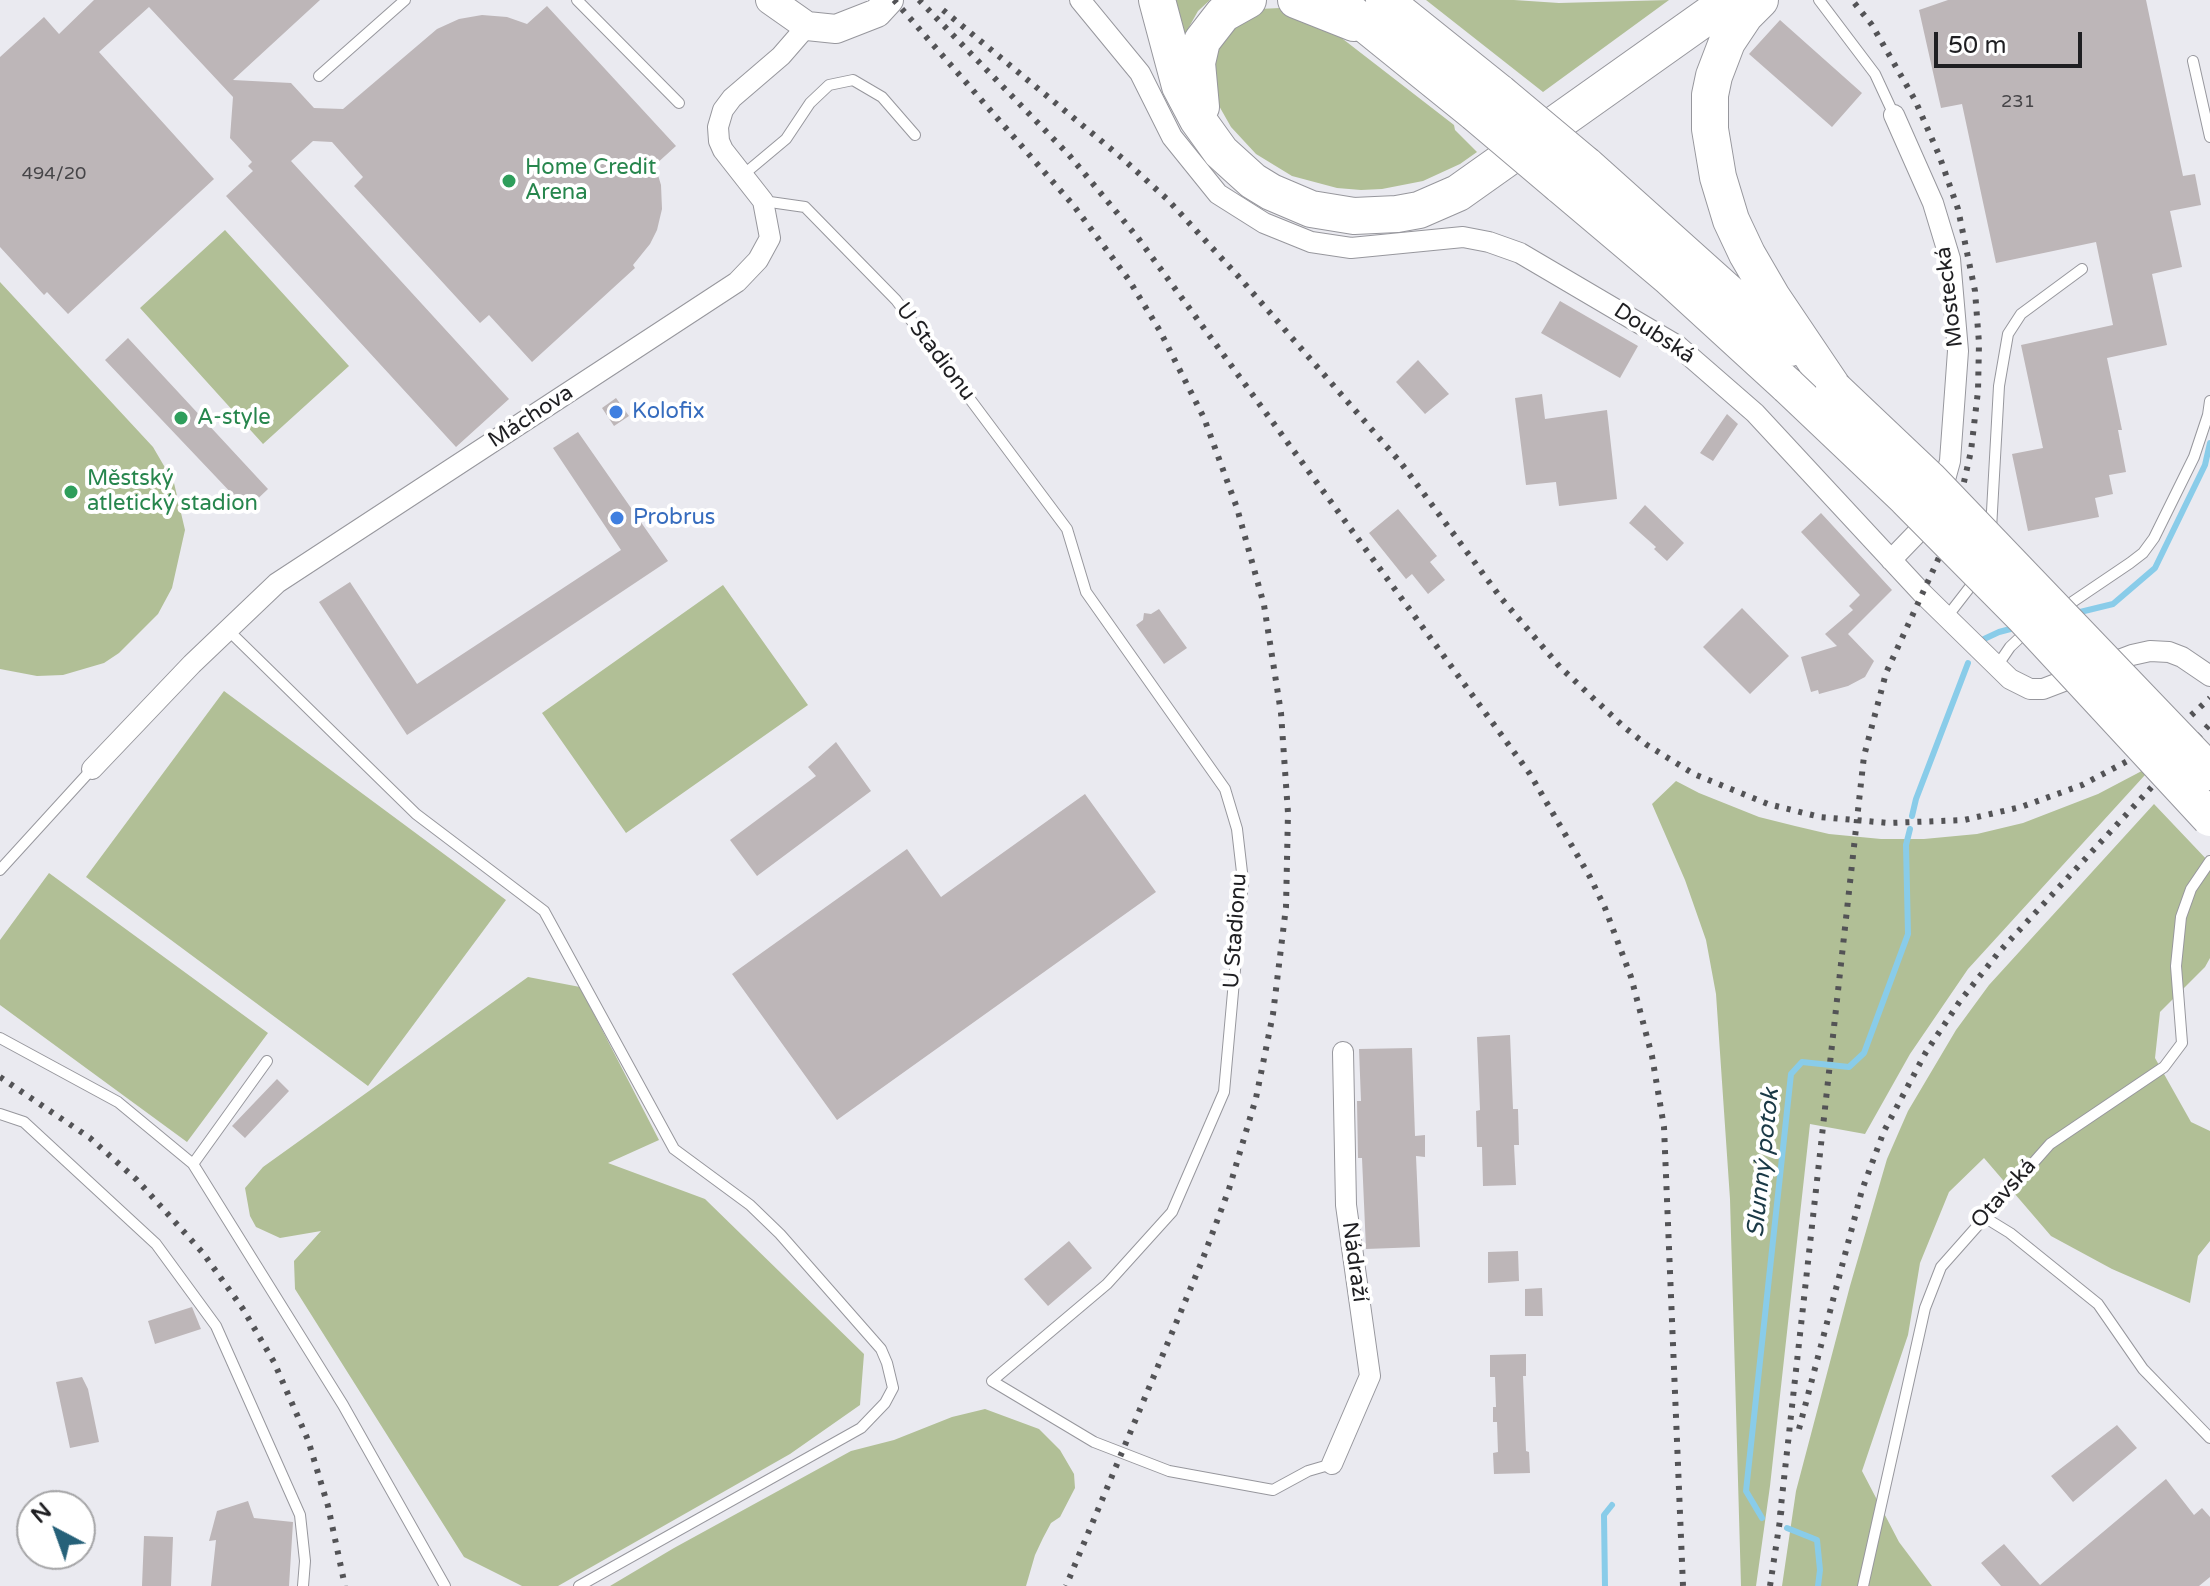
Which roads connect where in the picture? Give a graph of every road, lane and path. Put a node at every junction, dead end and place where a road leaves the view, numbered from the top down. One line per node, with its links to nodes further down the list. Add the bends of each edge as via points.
1 (405, 0): 17 (lane)
2 (577, 0): 18 (lane)
3 (770, 0): 14 (street)
4 (889, 0): 14 (street, via 877,13 836,29)
5 (1080, 0): 30 (street, Doubská, via 1140,73 1172,137 1200,174 1240,210 1284,232 1337,246 1384,247 1463,237 1520,253 1678,346 1714,375)
6 (1157, 0): 23 (highway, via 1180,86)
7 (1248, 0): 23 (highway, via 1215,22 1202,41 1197,63 1199,101)
8 (1296, 0): 15 (highway, via 1355,24)
9 (1335, 0): 15 (highway)
10 (1384, 0): 19 (highway)
11 (1688, 0): 24 (highway, via 1614,56)
12 (1819, 0): 20 (lane, Mostecká, via 1875,74)
13 (1745, 5): 24 (highway); 28 (highway, via 1720,57 1710,95 1718,177 1747,254)
14 (807, 26): 25 (street, Máchova, via 723,110 719,141)
15 (1399, 51): 19 (highway)
16 (2193, 61): 22 (lane)
17 (319, 76)
18 (679, 103)
19 (1487, 103): 28 (highway, bridge, via 1573,175 1669,277)
20 (1894, 115): 30 (street, Mostecká, via 1933,203 1950,259 1958,351 1944,483 1918,532)
21 (915, 135): 25 (lane, via 882,97 853,80 829,85 786,139)
22 (2210, 137)
23 (1221, 152): 24 (highway, via 1253,181 1291,202 1354,216 1419,210)
24 (1487, 174)
25 (743, 175): 26 (street, Máchova)
26 (763, 201): 32 (street, Máchova, via 770,238 737,282 277,583); 47 (lane, U Stadionu, via 805,207 896,300 1067,529 1086,592 1225,789 1237,829 1243,881 1224,1092 1172,1212 1107,1284 992,1381 1094,1442 1169,1471 1273,1490)
27 (2082, 269): 31 (lane, via 2021,314 2008,334 1986,561)
28 (1811, 374): 36 (highway, bridge, via 1929,479); 37 (highway, bridge, via 1906,498)
29 (2210, 401): 33 (lane, bridge, via 2194,457 2154,538 2130,563 2025,632)
30 (1891, 560): 31 (street, Doubská)
31 (1946, 618): 33 (street, Doubská)
32 (229, 631): 35 (street, Máchova); 50 (lane, via 416,814 544,911 674,1149 780,1234 881,1349 887,1363 893,1388 861,1428)
33 (1997, 667): 34 (street, Doubská, via 2030,689 2043,689 2150,651 2182,657)
34 (2210, 676)
35 (92, 769): 39 (lane)
36 (2210, 772)
37 (2210, 818)
38 (2210, 861): 45 (lane, Otavská, via 2181,917 2176,966 2182,1043 2164,1067 2050,1144)
39 (0, 870)
40 (0, 1038): 44 (lane, via 118,1102)
41 (1343, 1052): 47 (street, Nádraží, via 1346,1205 1370,1376)
42 (267, 1061): 44 (lane)
43 (0, 1114): 48 (lane, via 24,1122 156,1244 216,1326 300,1515)
44 (193, 1164): 49 (lane, via 343,1405)
45 (1984, 1217): 46 (lane, via 2098,1304 2143,1369); 51 (lane, Otavská, via 1941,1267 1925,1308)
46 (2210, 1438)
47 (1332, 1464)
48 (303, 1586)
49 (445, 1586)
50 (579, 1586)
51 (1863, 1586)

